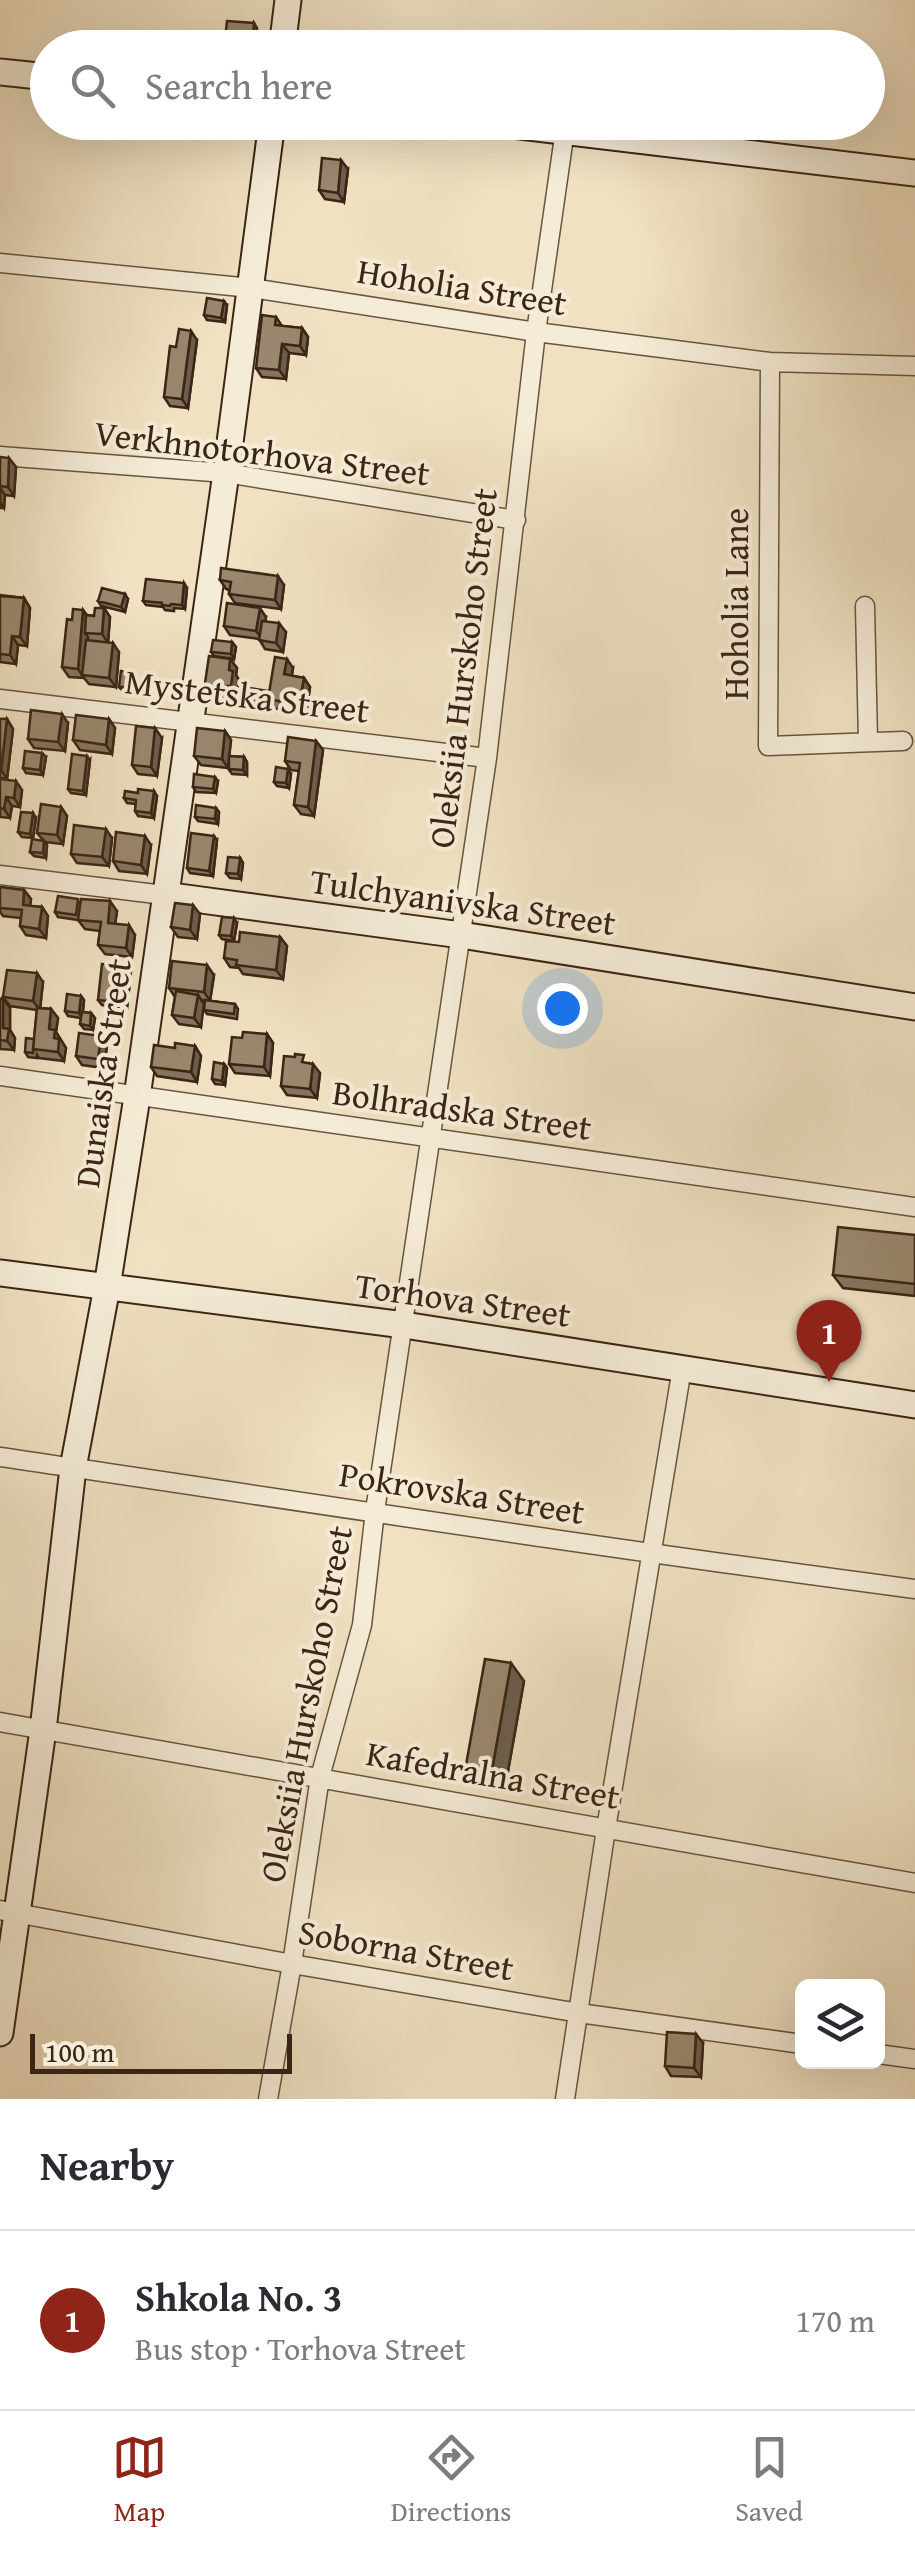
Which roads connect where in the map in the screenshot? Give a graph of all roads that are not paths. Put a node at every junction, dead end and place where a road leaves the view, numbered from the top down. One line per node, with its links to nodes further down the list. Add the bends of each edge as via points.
1 (288, 0): 2 (main road)
2 (284, 30)
3 (0, 72): 4 (main road)
4 (30, 75)
5 (270, 140): 10 (main road, Dunaiska Street)
6 (564, 140): 11 (street, Oleksiia Hurskoho Street)
7 (646, 140): 8 (main road)
8 (915, 173)
9 (0, 262): 10 (street, Hoholia Street)
10 (251, 288): 11 (street, Hoholia Street); 15 (main road, Dunaiska Street)
11 (536, 332): 12 (street, Hoholia Street); 16 (street, Oleksiia Hurskoho Street)
12 (770, 362): 13 (street, Hoholia Street); 21 (street, Hoholia Lane, via 768,746)
13 (915, 366)
14 (0, 456): 15 (street, Verkhnotorhova Street)
15 (226, 473): 16 (street, Verkhnotorhova Street); 19 (main road, Dunaiska Street)
16 (516, 520): 22 (street, Oleksiia Hurskoho Street)
17 (864, 606): 21 (street)
18 (0, 699): 19 (street, Mystetska Street)
19 (192, 721): 22 (street, Mystetska Street); 24 (main road, Dunaiska Street)
20 (903, 741): 21 (street, Hoholia Lane)
21 (868, 742)
22 (487, 758): 25 (street, Oleksiia Hurskoho Street)
23 (0, 875): 24 (street, Tulchyanivska Street)
24 (164, 894): 25 (main road, Tulchyanivska Street); 28 (main road, Dunaiska Street)
25 (461, 935): 26 (main road, Tulchyanivska Street); 29 (street, Oleksiia Hurskoho Street)
26 (915, 1007)
27 (0, 1076): 28 (street, Bolhradska Street)
28 (136, 1097): 29 (street, Bolhradska Street); 32 (main road, Dunaiska Street)
29 (432, 1139): 30 (street, Bolhradska Street); 33 (street, Oleksiia Hurskoho Street)
30 (915, 1207)
31 (0, 1273): 32 (main road, Torhova Street)
32 (107, 1287): 33 (main road, Torhova Street); 37 (main road, Dunaiska Street)
33 (404, 1325): 34 (main road, Torhova Street); 38 (street, Oleksiia Hurskoho Street)
34 (682, 1368): 35 (main road, Torhova Street); 39 (street)
35 (915, 1405)
36 (0, 1458): 37 (street, Pokrovska Street)
37 (73, 1468): 38 (street, Pokrovska Street); 42 (main road, Dunaiska Street)
38 (376, 1511): 39 (street, Pokrovska Street); 43 (street, Oleksiia Hurskoho Street, via 362,1625)
39 (650, 1554): 40 (street, Pokrovska Street); 44 (street)
40 (915, 1590)
41 (0, 1722): 42 (street, Kafedralna Street)
42 (44, 1730): 43 (street, Kafedralna Street); 46 (main road, Dunaiska Street)
43 (320, 1778): 44 (street, Kafedralna Street); 47 (street, Oleksiia Hurskoho Street)
44 (606, 1828): 45 (street, Kafedralna Street); 48 (street)
45 (915, 1883)
46 (8, 1911): 47 (street, Soborna Street); 49 (main road, Dunaiska Street)
47 (292, 1964): 48 (street, Soborna Street); 53 (street, Oleksiia Hurskoho Street)
48 (579, 2013): 50 (street, Soborna Street); 54 (street)
49 (0, 2033)
50 (795, 2043)
51 (885, 2055): 52 (street)
52 (915, 2060)
53 (268, 2099)
54 (565, 2099)

